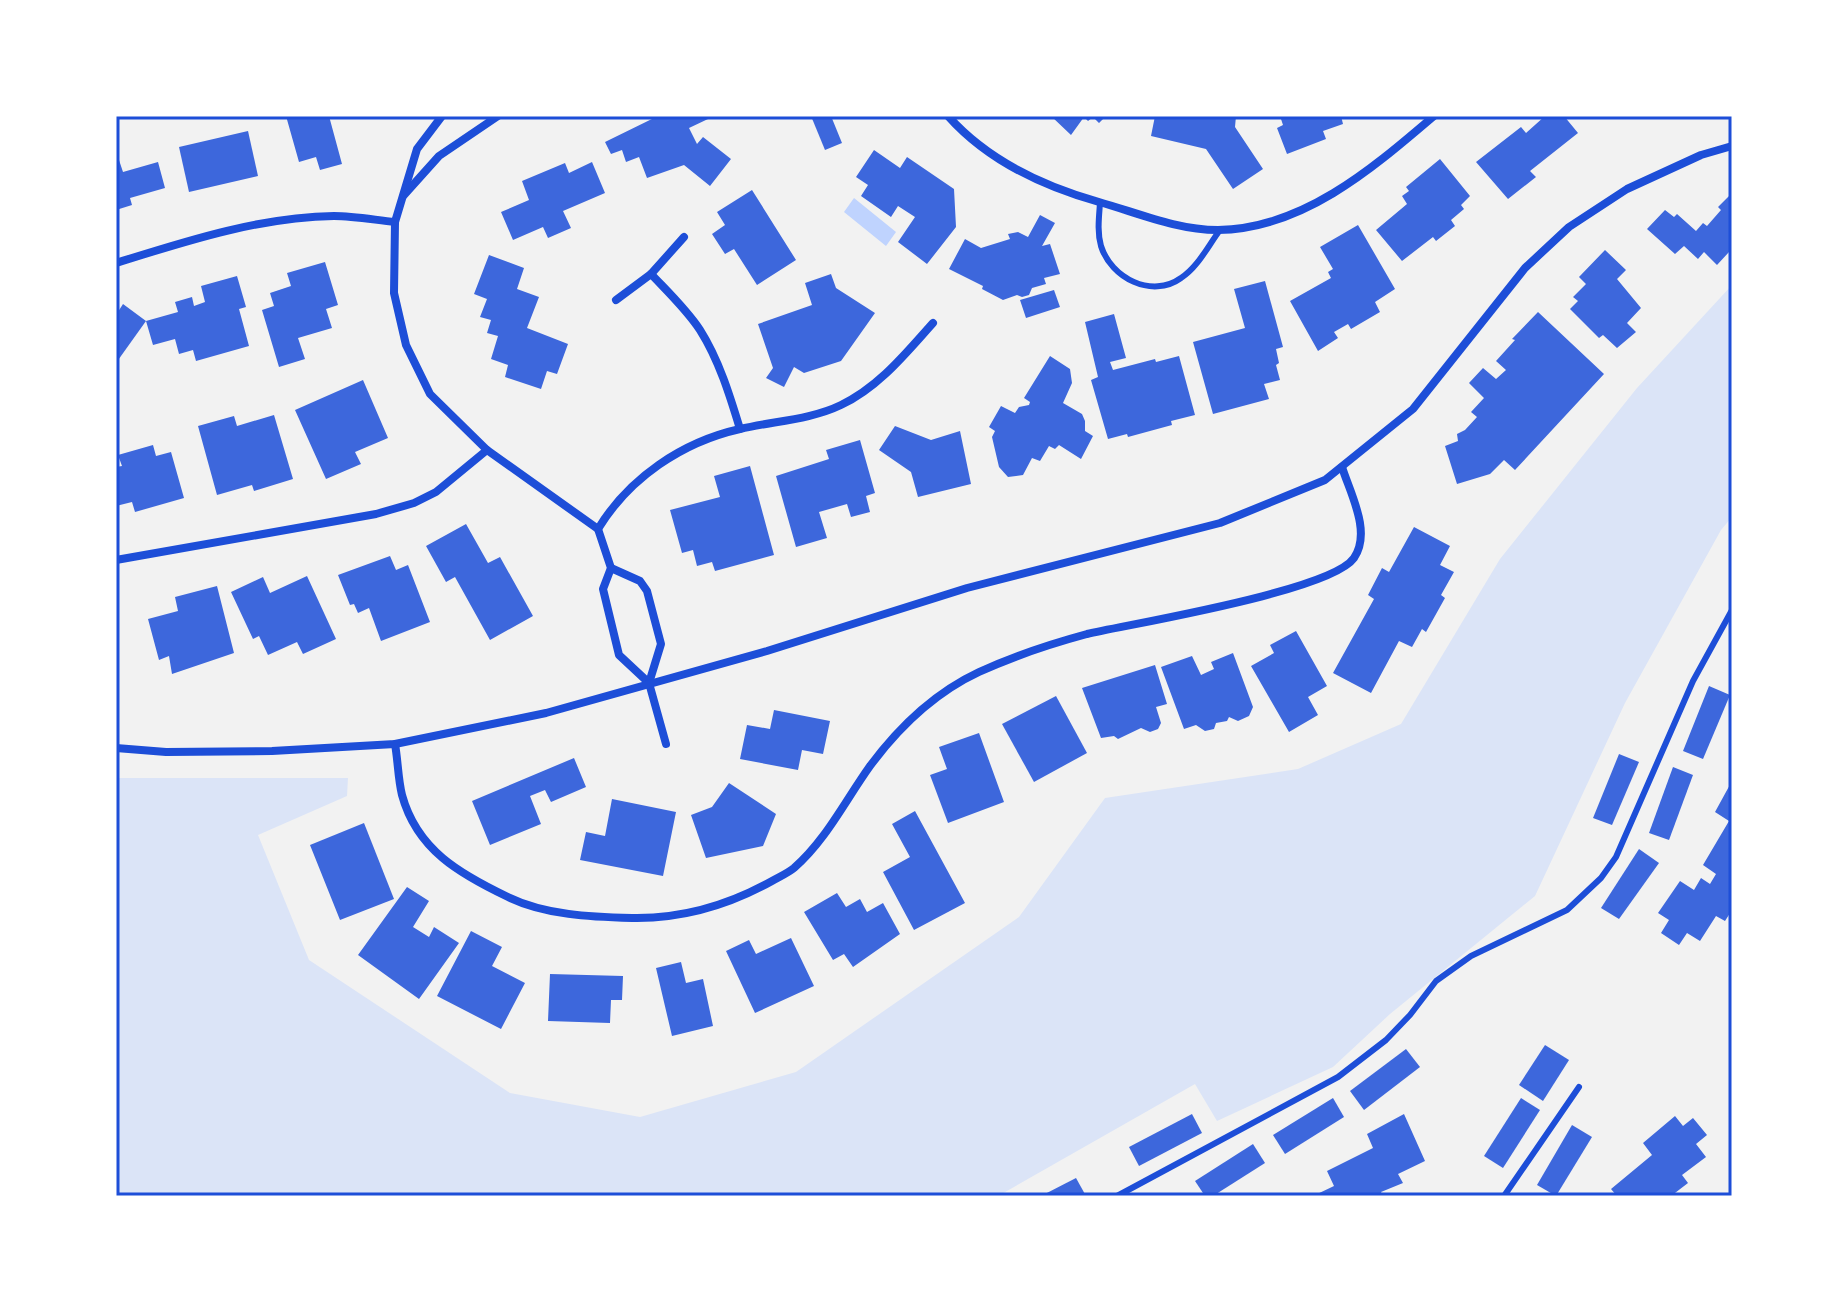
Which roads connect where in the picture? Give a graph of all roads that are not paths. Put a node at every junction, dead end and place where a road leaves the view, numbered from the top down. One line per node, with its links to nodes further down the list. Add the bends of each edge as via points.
1 (442, 116): 6 (street, via 417,149)
2 (498, 116): 6 (street, via 439,156)
3 (948, 116): 7 (street, via 997,160 1070,195)
4 (1434, 116): 9 (street, via 1370,170 1302,211)
5 (1732, 146): 17 (street, via 1627,189 1569,227 1525,268 1413,409)
6 (401, 199): 8 (street)
7 (1100, 203): 9 (street, via 1147,218); 9 (lane, via 1098,228 1108,260 1115,271 1138,284 1154,287 1184,276)
8 (395, 222): 11 (street, via 335,216 298,219 243,228); 16 (street, via 394,293 406,345 430,394)
9 (1220, 230)
10 (684, 237): 12 (street)
11 (116, 263)
12 (651, 274): 13 (street); 15 (street, via 701,331)
13 (616, 300)
14 (933, 323): 15 (street, via 879,379 840,406)
15 (740, 429): 18 (street, via 676,452 614,503)
16 (487, 450): 18 (street); 19 (street, via 436,492 414,503)
17 (1342, 467): 22 (street, via 1325,480 1220,523 967,588); 23 (street, via 1362,538 1354,558 1339,571 1255,598 1085,635 1008,658 965,678 896,732 835,821 793,869 742,898 651,918 564,913 516,901 471,879 426,845 402,796)
18 (598, 529): 20 (street)
19 (116, 560)
20 (611, 568): 22 (street, via 603,589 619,655); 22 (street, via 640,581 647,591 661,644)
21 (1732, 610): 27 (lane, via 1693,681 1616,857 1587,892 1548,921 1452,968 1386,1040 1338,1077)
22 (649, 683): 23 (street, via 546,713); 24 (street)
23 (395, 744): 25 (street, via 257,751)
24 (666, 744)
25 (116, 748)
26 (1579, 1087): 28 (lane)
27 (1117, 1196)
28 (1504, 1196)

